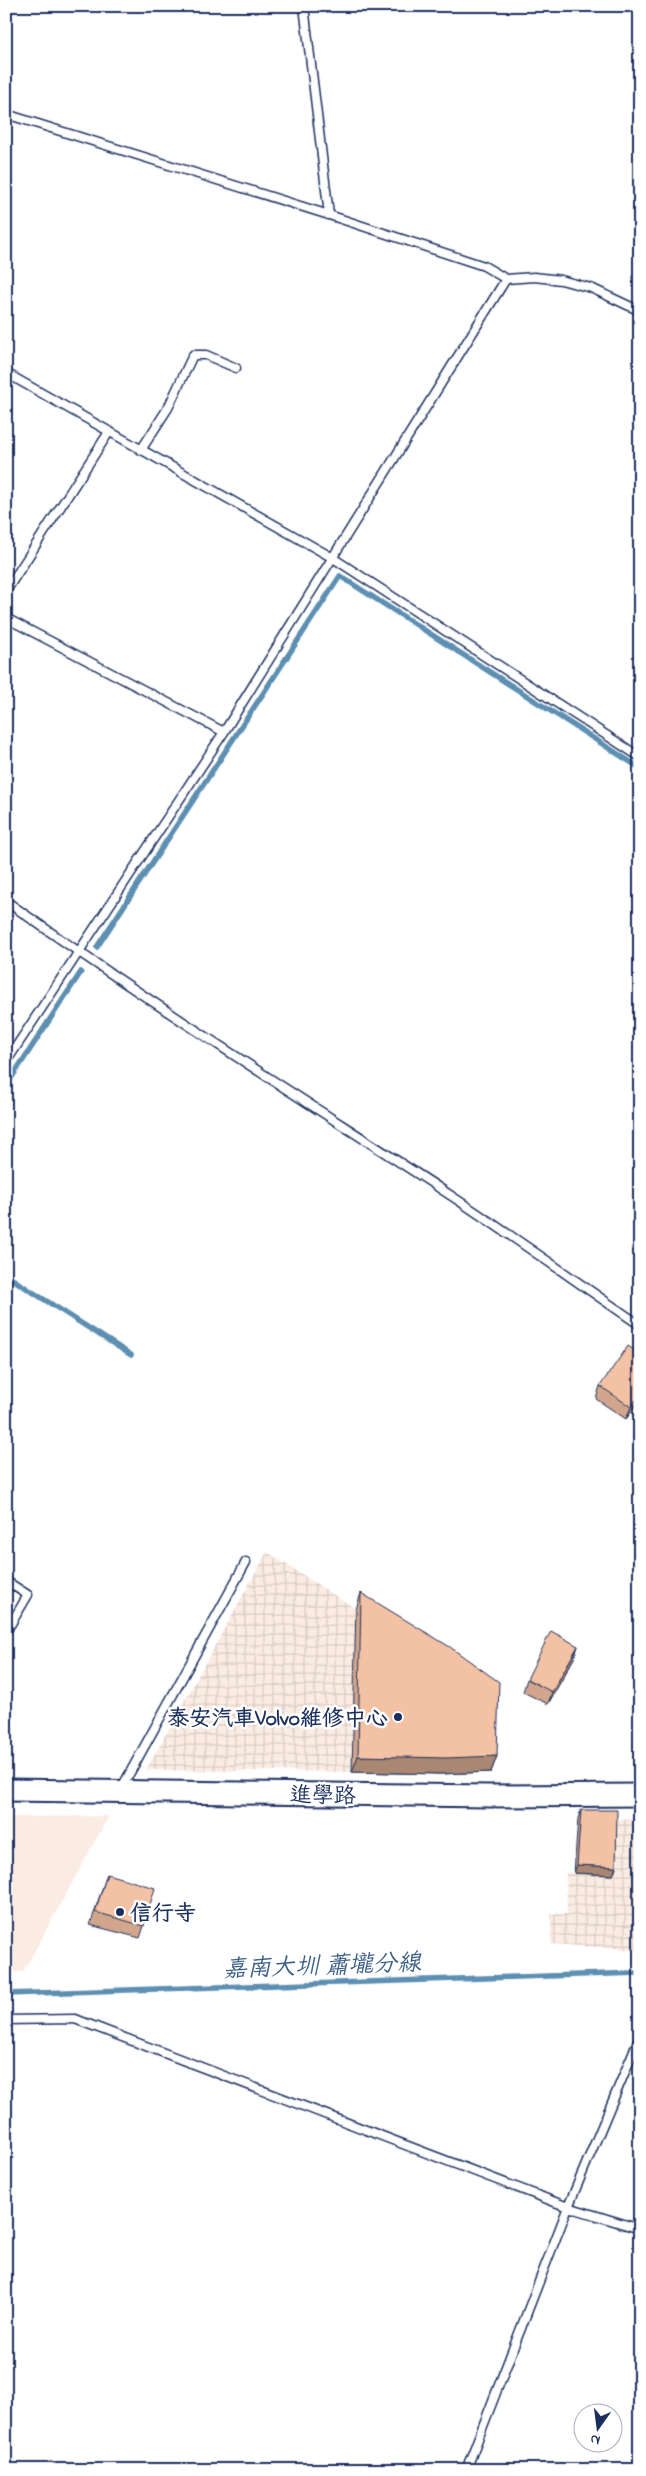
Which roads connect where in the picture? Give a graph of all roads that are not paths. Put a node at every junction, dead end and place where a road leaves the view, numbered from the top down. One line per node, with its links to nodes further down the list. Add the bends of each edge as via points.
1 (304, 6): 3 (lane)
2 (6, 114): 3 (lane)
3 (329, 214): 4 (lane, via 484,266)
4 (506, 278): 5 (lane, via 561,280 591,288); 10 (lane)
5 (640, 310)
6 (236, 368): 9 (lane, via 206,355 193,355 168,408)
7 (6, 373): 8 (lane)
8 (109, 432): 9 (lane); 11 (lane)
9 (141, 450): 10 (lane)
10 (333, 558): 13 (lane); 14 (lane)
11 (6, 591)
12 (6, 618): 13 (lane)
13 (224, 732): 16 (lane)
14 (640, 757)
15 (6, 901): 16 (lane)
16 (78, 952): 17 (lane); 18 (lane, via 278,1086 451,1196)
17 (6, 1062)
18 (640, 1326)
19 (246, 1562): 23 (lane)
20 (6, 1581): 21 (lane, via 28,1595)
21 (6, 1632)
22 (6, 1790): 23 (main road, 進學路)
23 (120, 1791): 24 (main road, 進學路)
24 (640, 1795)
25 (6, 2020): 27 (lane, via 75,2019)
26 (640, 2036): 27 (lane)
27 (568, 2207): 28 (lane); 29 (lane)
28 (640, 2229)
29 (466, 2470)

